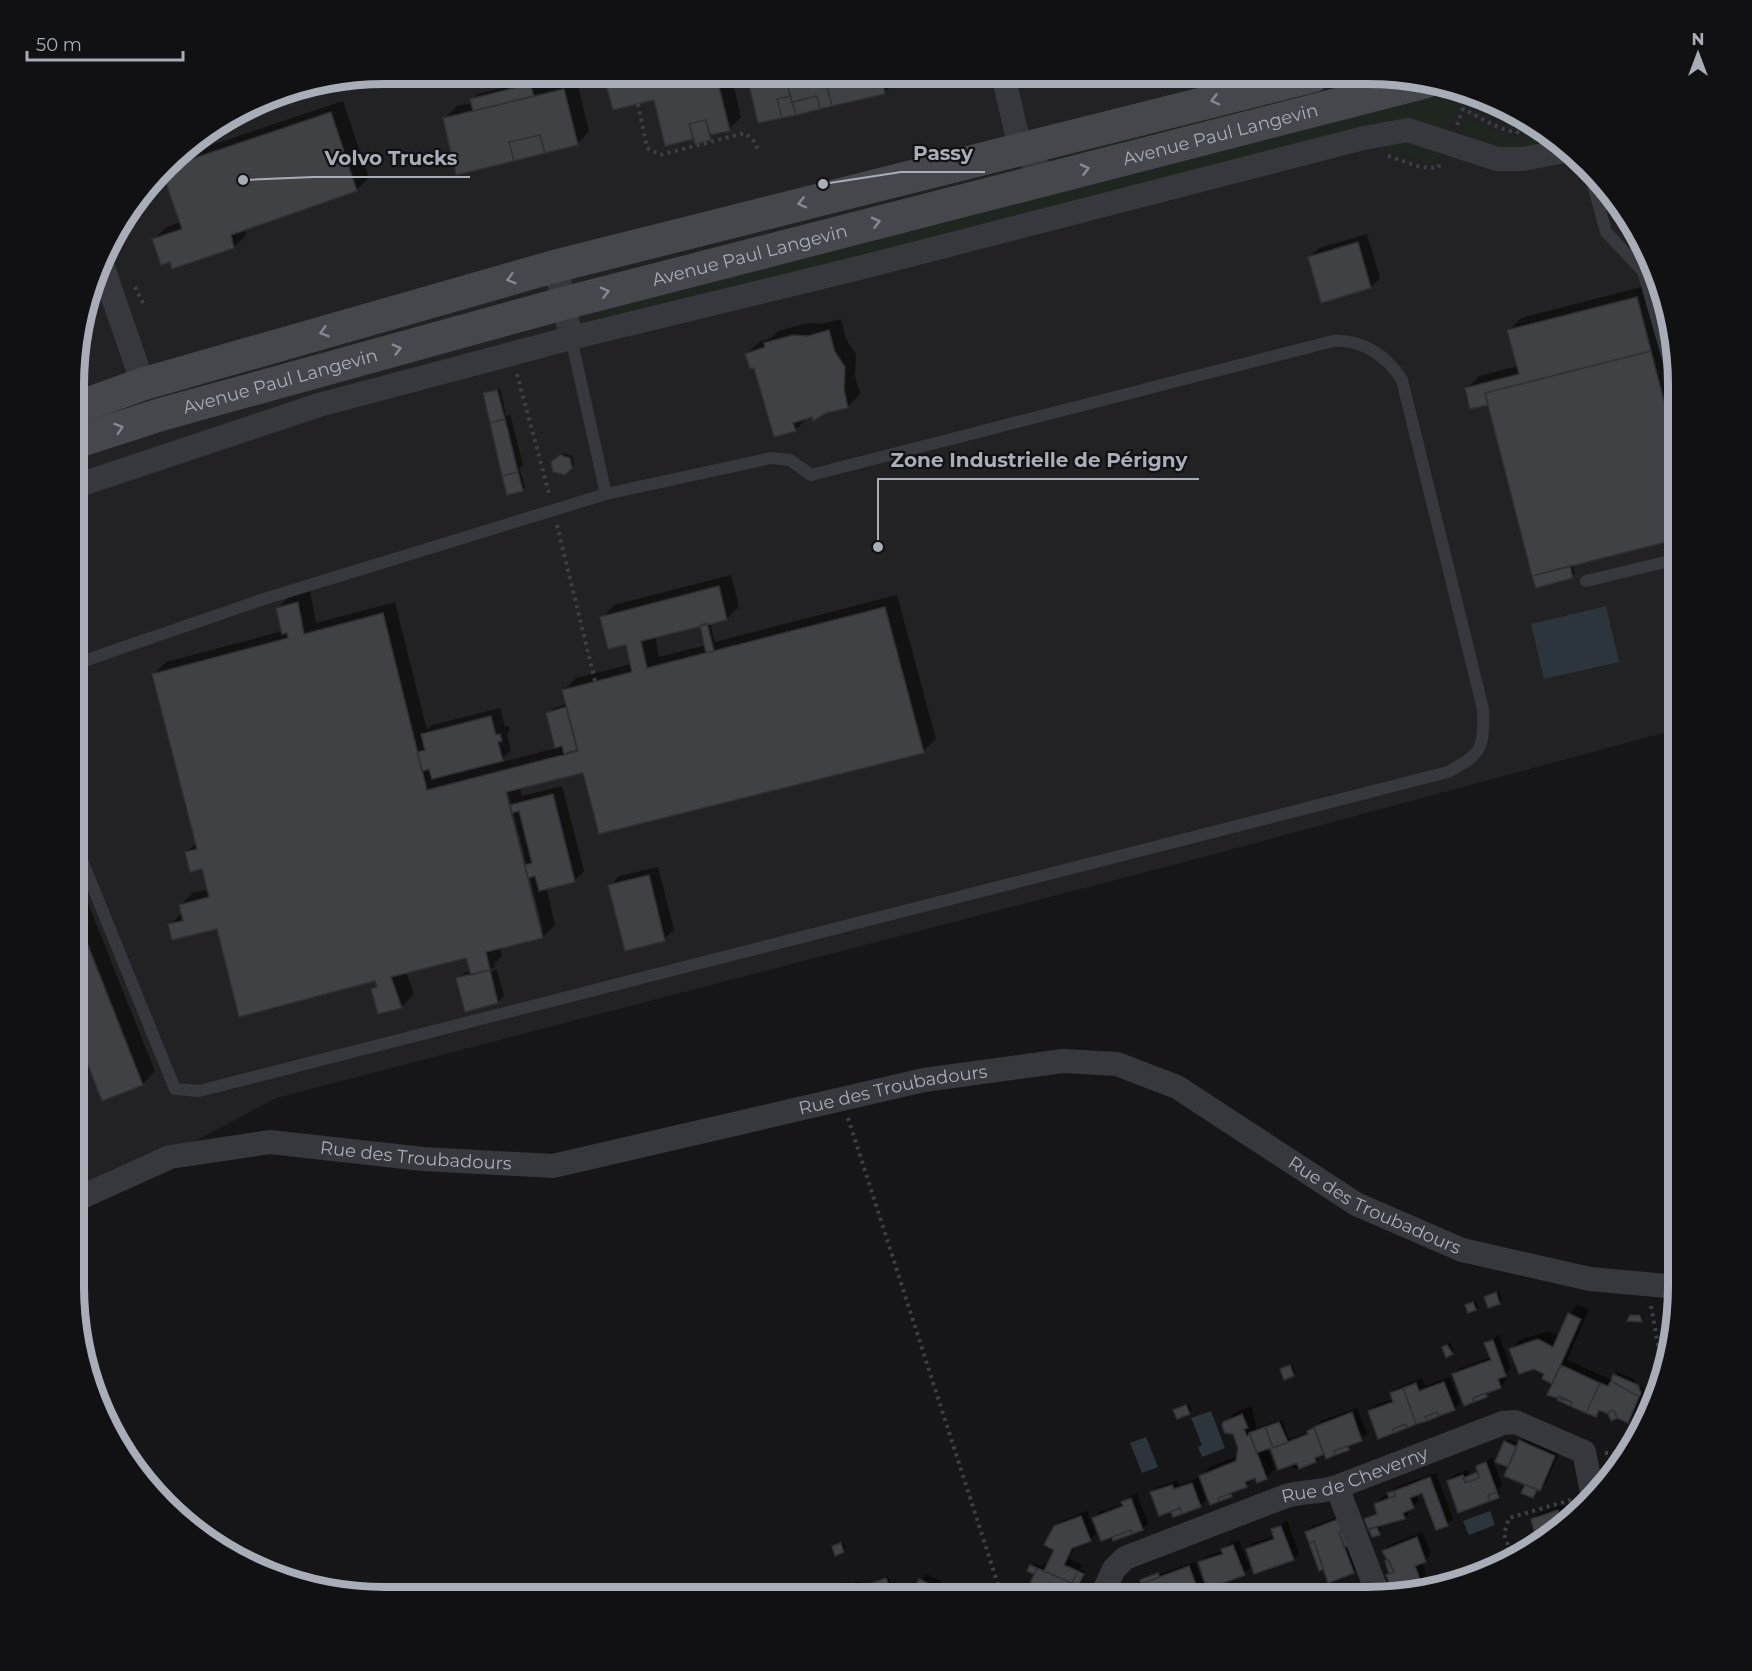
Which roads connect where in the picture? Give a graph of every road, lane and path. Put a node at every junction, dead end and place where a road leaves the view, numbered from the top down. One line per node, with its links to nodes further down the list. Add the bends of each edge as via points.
1 (1005, 84): 7 (street)
2 (1280, 84): 7 (main road, Avenue Paul Langevin, one-way to 7)
3 (1406, 87): 10 (main road, Avenue Paul Langevin, one-way to 3)
4 (1460, 99): 6 (path, via 1463,109 1510,132)
5 (638, 104): 8 (path, via 647,148 652,153 660,155 745,133 756,142)
6 (1530, 132)
7 (1020, 148): 10 (street); 12 (main road, Avenue Paul Langevin, one-way to 12)
8 (758, 152)
9 (1558, 152): 17 (street, via 1497,159 1408,130 1375,136)
10 (1049, 178): 14 (main road, Avenue Paul Langevin, one-way to 10)
11 (1593, 187): 18 (lane, via 1606,232 1643,271)
12 (556, 266): 14 (street); 19 (main road, Avenue Paul Langevin, one-way to 19)
13 (105, 274): 19 (street)
14 (564, 303): 17 (street); 19 (main road, Avenue Paul Langevin, one-way to 14)
15 (92, 315): 16 (path)
16 (94, 321)
17 (570, 338): 22 (street, via 319,405); 23 (lane)
18 (1666, 350)
19 (151, 400): 20 (main road, Avenue Paul Langevin); 21 (main road, Avenue Paul Langevin, one-way to 19)
20 (84, 407)
21 (84, 438)
22 (84, 483)
23 (606, 494): 26 (lane, via 264,599); 27 (lane, via 771,458 790,460 811,475 1333,340 1349,340 1392,363 1402,380 1483,710 1480,750 1448,772 199,1091 175,1089)
24 (1668, 561): 25 (lane)
25 (1586, 581)
26 (84, 661)
27 (84, 865)
28 (843, 1100): 29 (street, Rue des Troubadours, via 553,1166 423,1159 270,1142 170,1157); 30 (street, Rue des Troubadours, via 924,1080 1063,1061 1117,1064 1177,1087 1356,1204 1462,1250 1590,1279); 37 (path)
29 (84, 1196)
30 (1648, 1284): 31 (street, Rue des Troubadours); 32 (path)
31 (1668, 1286)
32 (1660, 1355)
33 (1337, 1487): 34 (street, Rue de Cheverny, via 1503,1423 1515,1422 1584,1452); 38 (street, Rue de Cheverny, via 1318,1494 1299,1492 1286,1496 1125,1558 1114,1569); 39 (street)
34 (1591, 1487)
35 (1579, 1500): 36 (path, via 1509,1518 1504,1534)
36 (1510, 1551)
37 (999, 1587)
38 (1106, 1587)
39 (1375, 1587)

